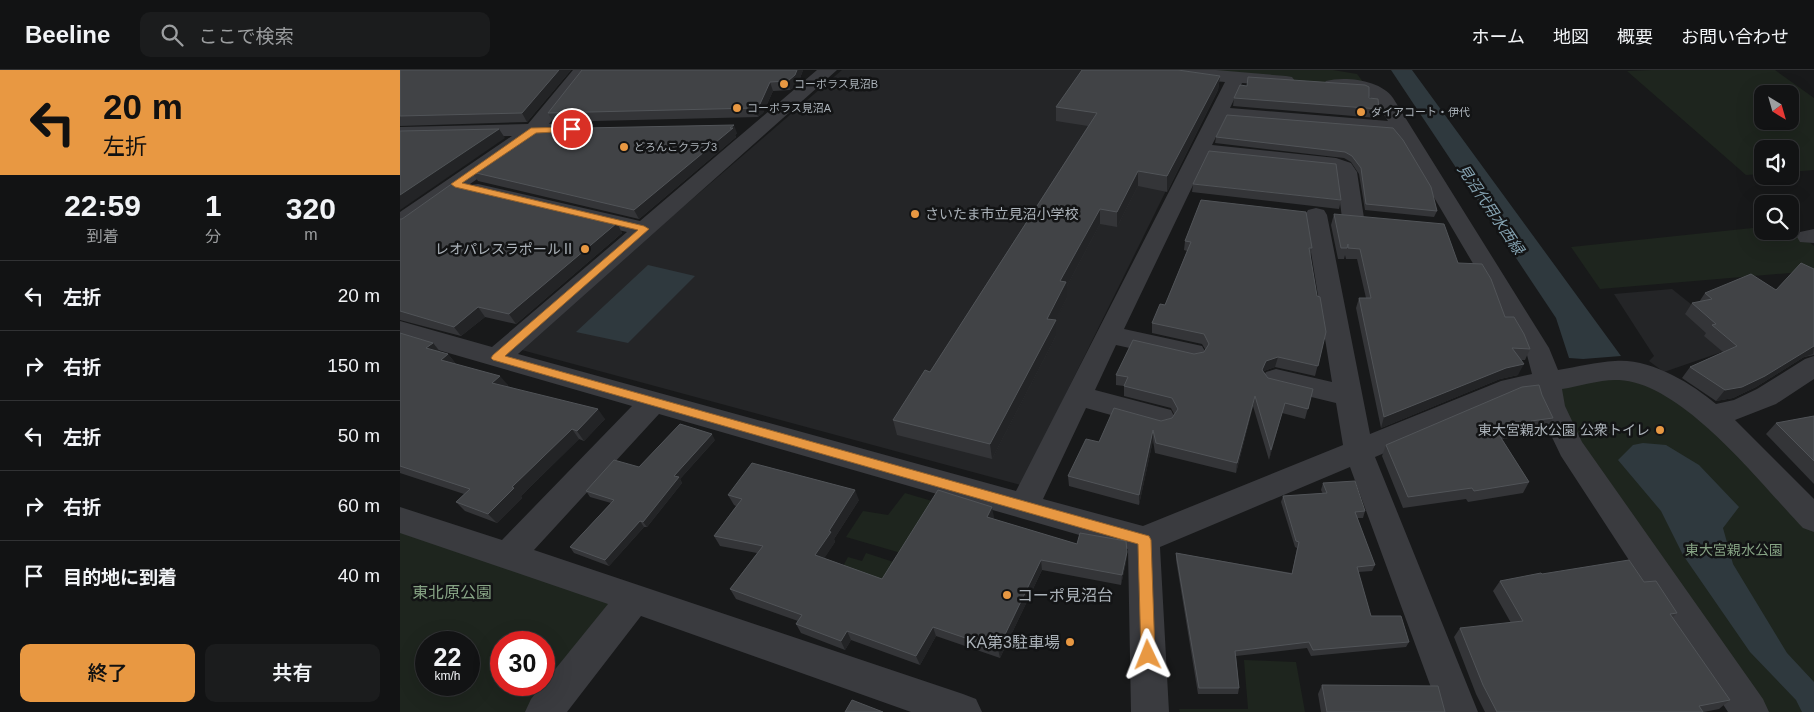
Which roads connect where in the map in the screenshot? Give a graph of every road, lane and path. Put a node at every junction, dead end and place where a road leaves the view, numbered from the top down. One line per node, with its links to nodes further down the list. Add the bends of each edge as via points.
1 (582, 70): 12 (street)
2 (828, 70): 8 (street)
3 (1148, 70): 5 (street)
4 (1353, 70): 6 (street)
5 (1236, 77): 6 (street); 7 (street)
6 (1367, 87): 10 (street, via 1384,98)
7 (1219, 113): 10 (street); 14 (street)
8 (765, 124): 9 (street); 19 (street)
9 (736, 125)
10 (1402, 128): 18 (street)
11 (592, 129): 12 (street)
12 (534, 130): 13 (street); 15 (street)
13 (400, 133)
14 (1200, 150): 21 (street, via 1186,200); 28 (street, via 1336,164 1347,172 1362,219 1307,214)
15 (455, 184): 16 (street); 19 (street)
16 (400, 222)
17 (1435, 225): 18 (street)
18 (1463, 228): 26 (street, via 1540,356)
19 (644, 229): 23 (street)
20 (400, 330): 23 (street)
21 (1109, 335): 22 (street); 27 (street)
22 (1193, 353)
23 (497, 358): 29 (street)
24 (1814, 366): 30 (street, via 1765,399 1738,411)
25 (1276, 379): 28 (street)
26 (1546, 381): 30 (street, via 1617,370 1637,372 1676,390); 32 (street, via 1511,388); 43 (street, via 1555,418 1571,448)
27 (1078, 396): 31 (street); 33 (street)
28 (1347, 396): 32 (street)
29 (654, 402): 33 (street); 37 (street)
30 (1713, 415): 34 (street)
31 (1161, 418)
32 (1358, 450): 36 (street); 42 (street)
33 (1024, 506): 36 (street)
34 (1814, 519)
35 (400, 520): 37 (street)
36 (1144, 540): 41 (street)
37 (508, 556): 38 (street)
38 (634, 598): 39 (street); 40 (street)
39 (544, 712)
40 (963, 712)
41 (1150, 712)
42 (1459, 712)
43 (1750, 712)

